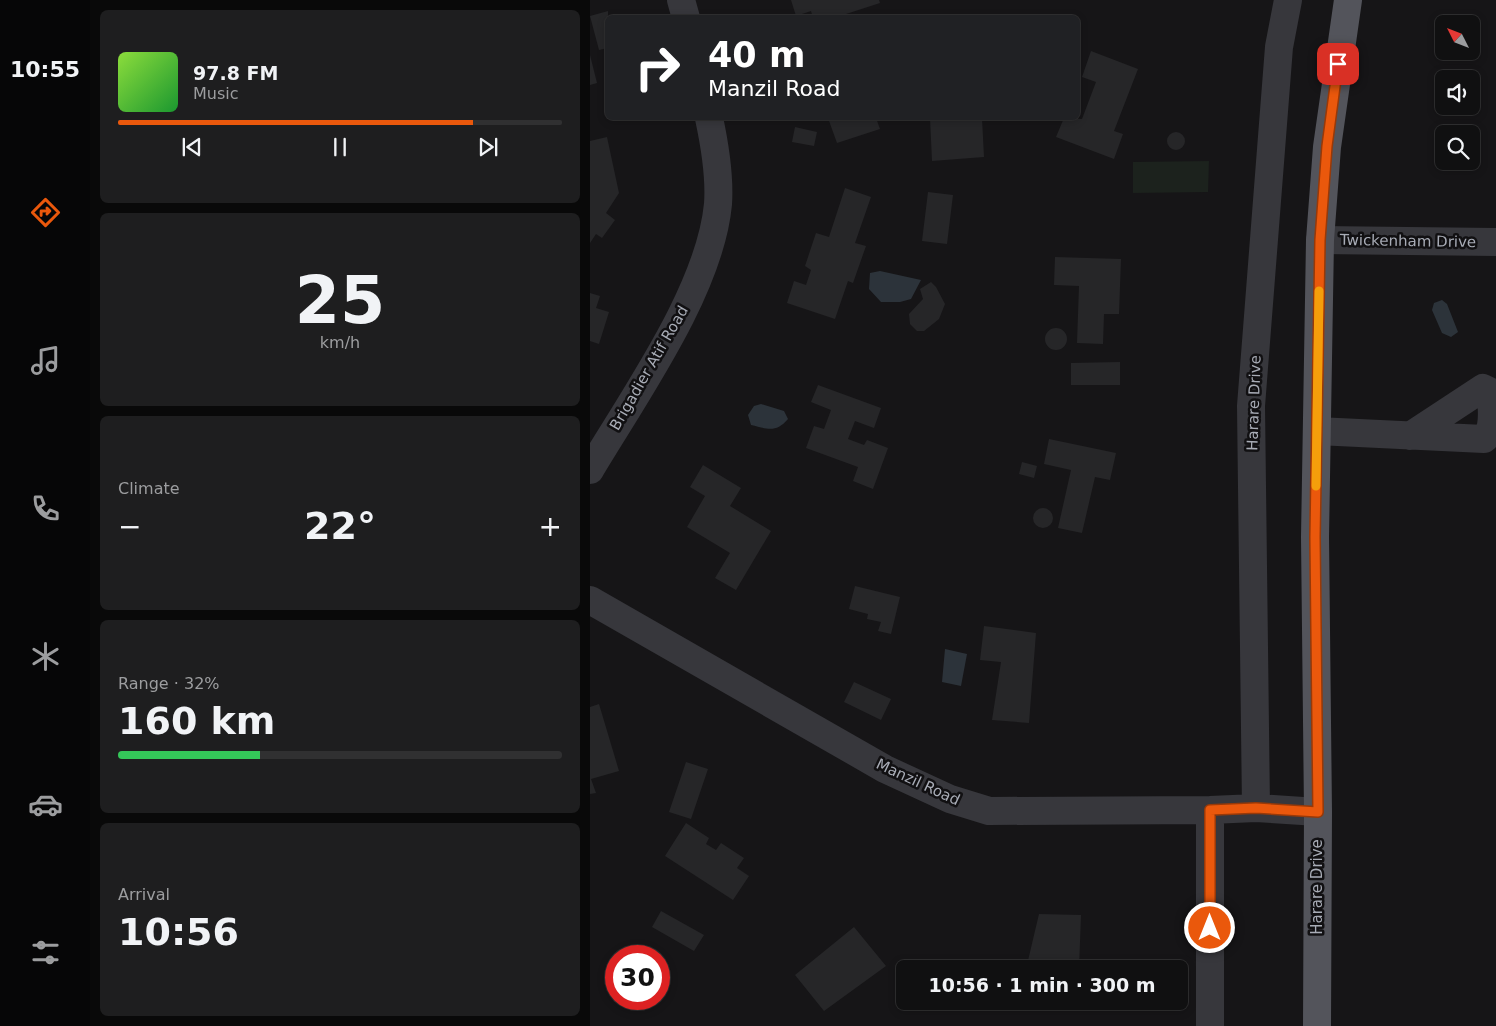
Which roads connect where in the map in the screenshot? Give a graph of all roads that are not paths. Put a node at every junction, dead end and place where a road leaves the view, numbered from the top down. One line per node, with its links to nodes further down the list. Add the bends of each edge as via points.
1 (681, 0): 4 (street)
2 (1288, 0): 12 (street, Harare Drive, via 1279,46 1251,406)
3 (1348, 0): 6 (main road, Harare Drive, via 1327,146)
4 (685, 15)
5 (709, 120): 10 (street, Brigadier Atif Road, via 718,161 718,204 710,244 670,336)
6 (1320, 240): 7 (street, Twickenham Drive); 8 (main road, Harare Drive)
7 (1496, 242)
8 (1317, 431): 9 (street); 14 (main road, Harare Drive)
9 (1410, 436)
10 (590, 470)
11 (590, 600): 13 (street, Manzil Road, via 885,769 950,800 989,811)
12 (1256, 808): 13 (street, Manzil Road); 14 (street, Manzil Road)
13 (1210, 810): 15 (street)
14 (1318, 812): 16 (main road, Harare Drive)
15 (1210, 1026)
16 (1317, 1026)

